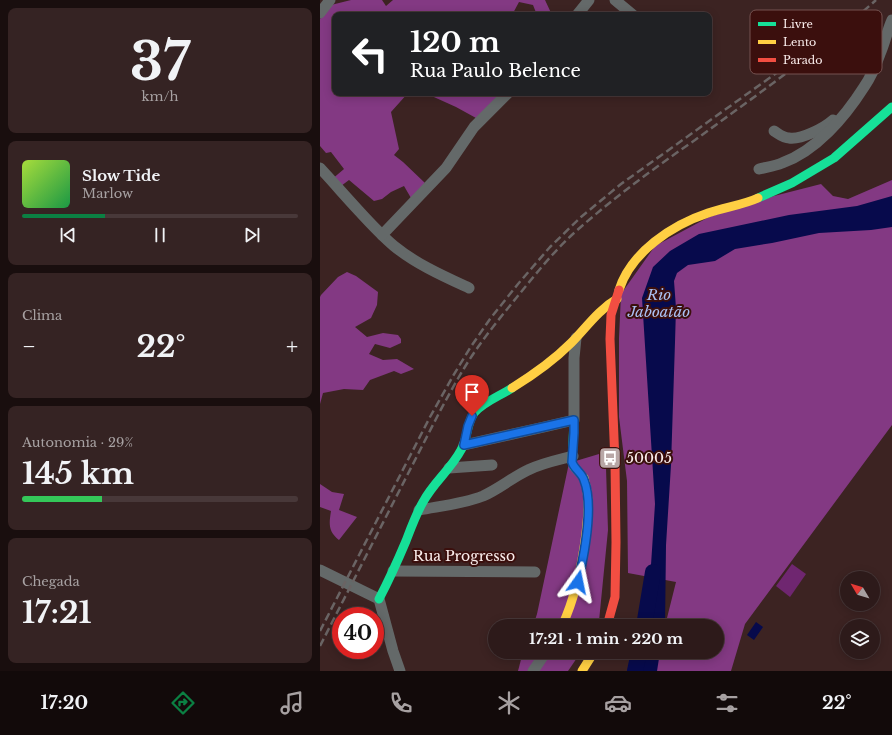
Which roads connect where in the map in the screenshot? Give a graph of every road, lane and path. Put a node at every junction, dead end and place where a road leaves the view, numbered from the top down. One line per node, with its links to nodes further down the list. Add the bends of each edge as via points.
1 (330, 0): 6 (street)
2 (589, 0): 4 (street)
3 (615, 0): 5 (street)
4 (579, 12)
5 (629, 12)
6 (320, 13)
7 (892, 20): 8 (street)
8 (882, 49)
9 (871, 74): 11 (street)
10 (505, 96): 16 (street, via 474,127 446,168)
11 (857, 98): 13 (street, via 827,125 814,132 790,139); 15 (street, via 823,138 782,163)
12 (892, 106): 18 (main road, via 834,158 792,183 754,200 708,213 684,223 652,243 628,270)
13 (774, 131)
14 (320, 168): 16 (street)
15 (759, 169)
16 (382, 235): 17 (street, via 413,260)
17 (469, 288)
18 (616, 299): 19 (main road, via 598,312); 31 (main road, via 611,315 610,339 615,463 615,598)
19 (576, 338): 20 (street); 21 (main road, via 538,371 476,411 470,420)
20 (574, 420): 21 (street); 22 (main road)
21 (464, 445): 24 (main road)
22 (573, 456): 25 (street, via 529,469 493,491 472,500); 30 (main road, via 573,465 583,477 588,506 585,547 578,582)
23 (492, 465): 24 (street)
24 (449, 468): 25 (main road, via 428,492)
25 (420, 510): 27 (main road)
26 (320, 570): 29 (street)
27 (393, 571): 28 (street, Rua Progresso); 29 (main road)
28 (535, 572)
29 (377, 598): 34 (street)
30 (565, 619)
31 (609, 619)
32 (541, 659): 35 (street)
33 (590, 659): 36 (main road)
34 (400, 671)
35 (533, 671)
36 (582, 671)

